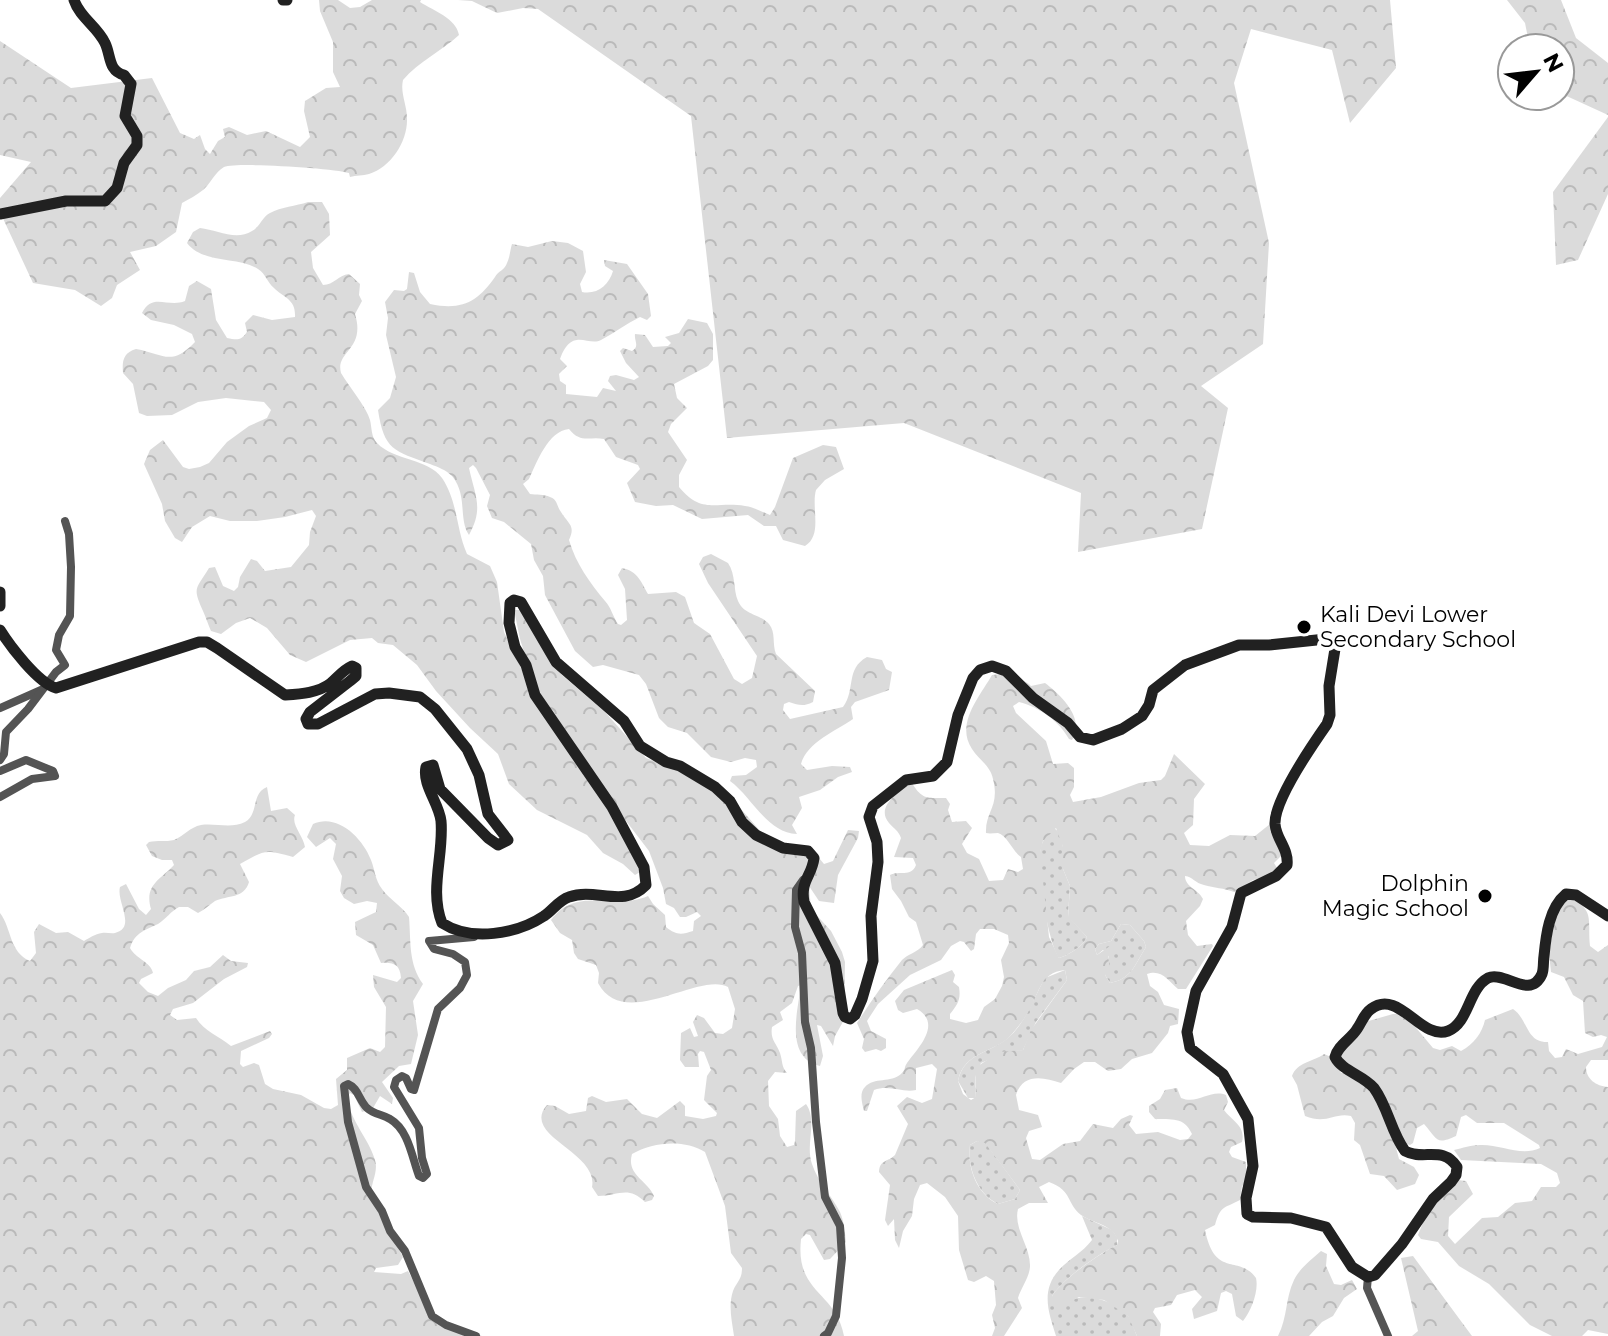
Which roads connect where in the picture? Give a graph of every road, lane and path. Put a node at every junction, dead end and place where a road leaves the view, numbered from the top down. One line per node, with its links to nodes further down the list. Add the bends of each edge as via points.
1 (74, 0): 2 (main road, via 78,13 106,43 113,69 131,84 125,116 137,145 105,201 60,202)
2 (0, 214)
3 (65, 521): 7 (street, via 70,616 56,650 65,665)
4 (0, 592): 5 (main road)
5 (0, 606)
6 (0, 626): 7 (main road)
7 (48, 686): 8 (street); 9 (street, via 6,732); 14 (main road, via 65,687 189,643 207,642 285,695 315,691 346,668 356,668 356,676 310,712 308,724 318,724 375,694 420,697 467,749 488,814 508,840 498,845 488,838 440,789 433,765 426,767 441,816 436,878 442,923)
8 (0, 708)
9 (0, 760)
10 (0, 771): 11 (street, via 26,760 55,776 32,779)
11 (0, 797)
12 (806, 876): 14 (main road, via 814,864 808,851 783,848 756,835 715,787 640,746 624,721 556,662 525,607 514,600 509,623 535,695 612,807 644,867 646,885 621,898 567,898 533,922 504,933); 15 (main road, via 804,902 835,963 845,1017 853,1018 873,961 871,916 878,862 869,817 873,806 906,780 933,776 947,762 958,715 980,670 992,666 1006,671 1080,737 1093,740 1132,724 1149,705 1153,690 1205,656 1239,645 1331,641 1335,649 1330,715 1275,818 1287,865 1241,893 1233,924 1196,991 1187,1037 1192,1051 1223,1074 1248,1119 1253,1166 1247,1214 1326,1227 1352,1267); 17 (street, via 796,890 795,927 802,953 825,1197 840,1226 842,1258 836,1316)
13 (1608, 916): 15 (main road, via 1566,894 1553,911 1543,971 1535,981 1521,985 1500,976 1488,978 1456,1025 1444,1032 1393,1006 1377,1006 1337,1050 1338,1063 1376,1092 1405,1151 1440,1154 1457,1167 1402,1244)
14 (486, 933): 16 (street, via 429,941 434,949 460,958 468,969 460,988 438,1009 417,1087 411,1089 402,1076 394,1087 419,1128 427,1174 423,1178 395,1123 376,1115 354,1086 344,1086 366,1187 405,1251 432,1316)
15 (1368, 1277): 18 (street, via 1367,1288)
16 (476, 1336)
17 (824, 1336)
18 (1388, 1336)

